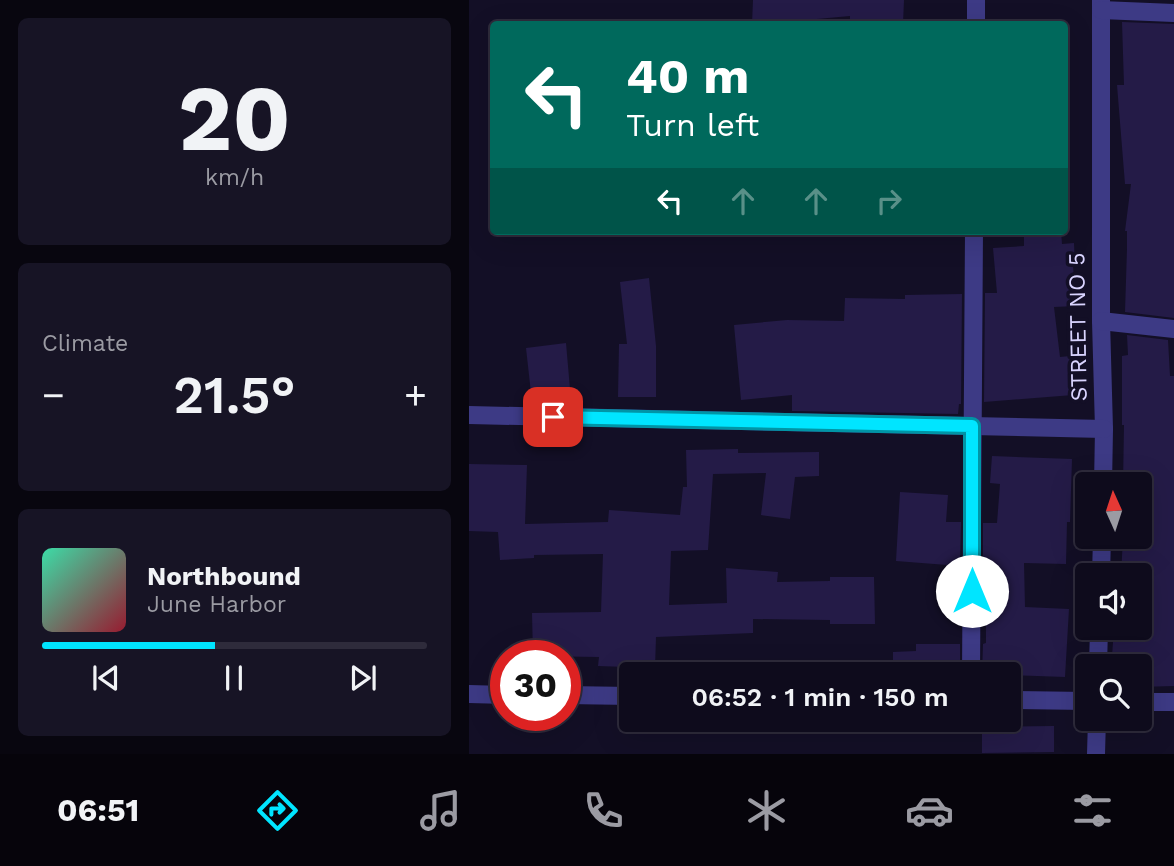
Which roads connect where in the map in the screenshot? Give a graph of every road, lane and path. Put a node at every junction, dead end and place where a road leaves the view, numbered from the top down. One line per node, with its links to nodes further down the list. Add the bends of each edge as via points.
1 (976, 0): 4 (street)
2 (1101, 5): 3 (street); 6 (street, STREET NO 5)
3 (1174, 13)
4 (976, 21)
5 (974, 235): 9 (street)
6 (1101, 321): 7 (street); 10 (street, STREET NO 5)
7 (1174, 329)
8 (469, 415): 9 (street)
9 (972, 426): 10 (street); 12 (street)
10 (1104, 429): 11 (street, STREET NO 5)
11 (1103, 472)
12 (971, 662)
13 (469, 694): 14 (street)
14 (490, 695)
15 (581, 695): 16 (street)
16 (619, 696)
17 (1021, 700): 18 (street)
18 (1075, 701)
19 (1152, 702): 20 (street)
20 (1174, 702)
21 (1097, 731): 22 (street)
22 (1096, 754)

